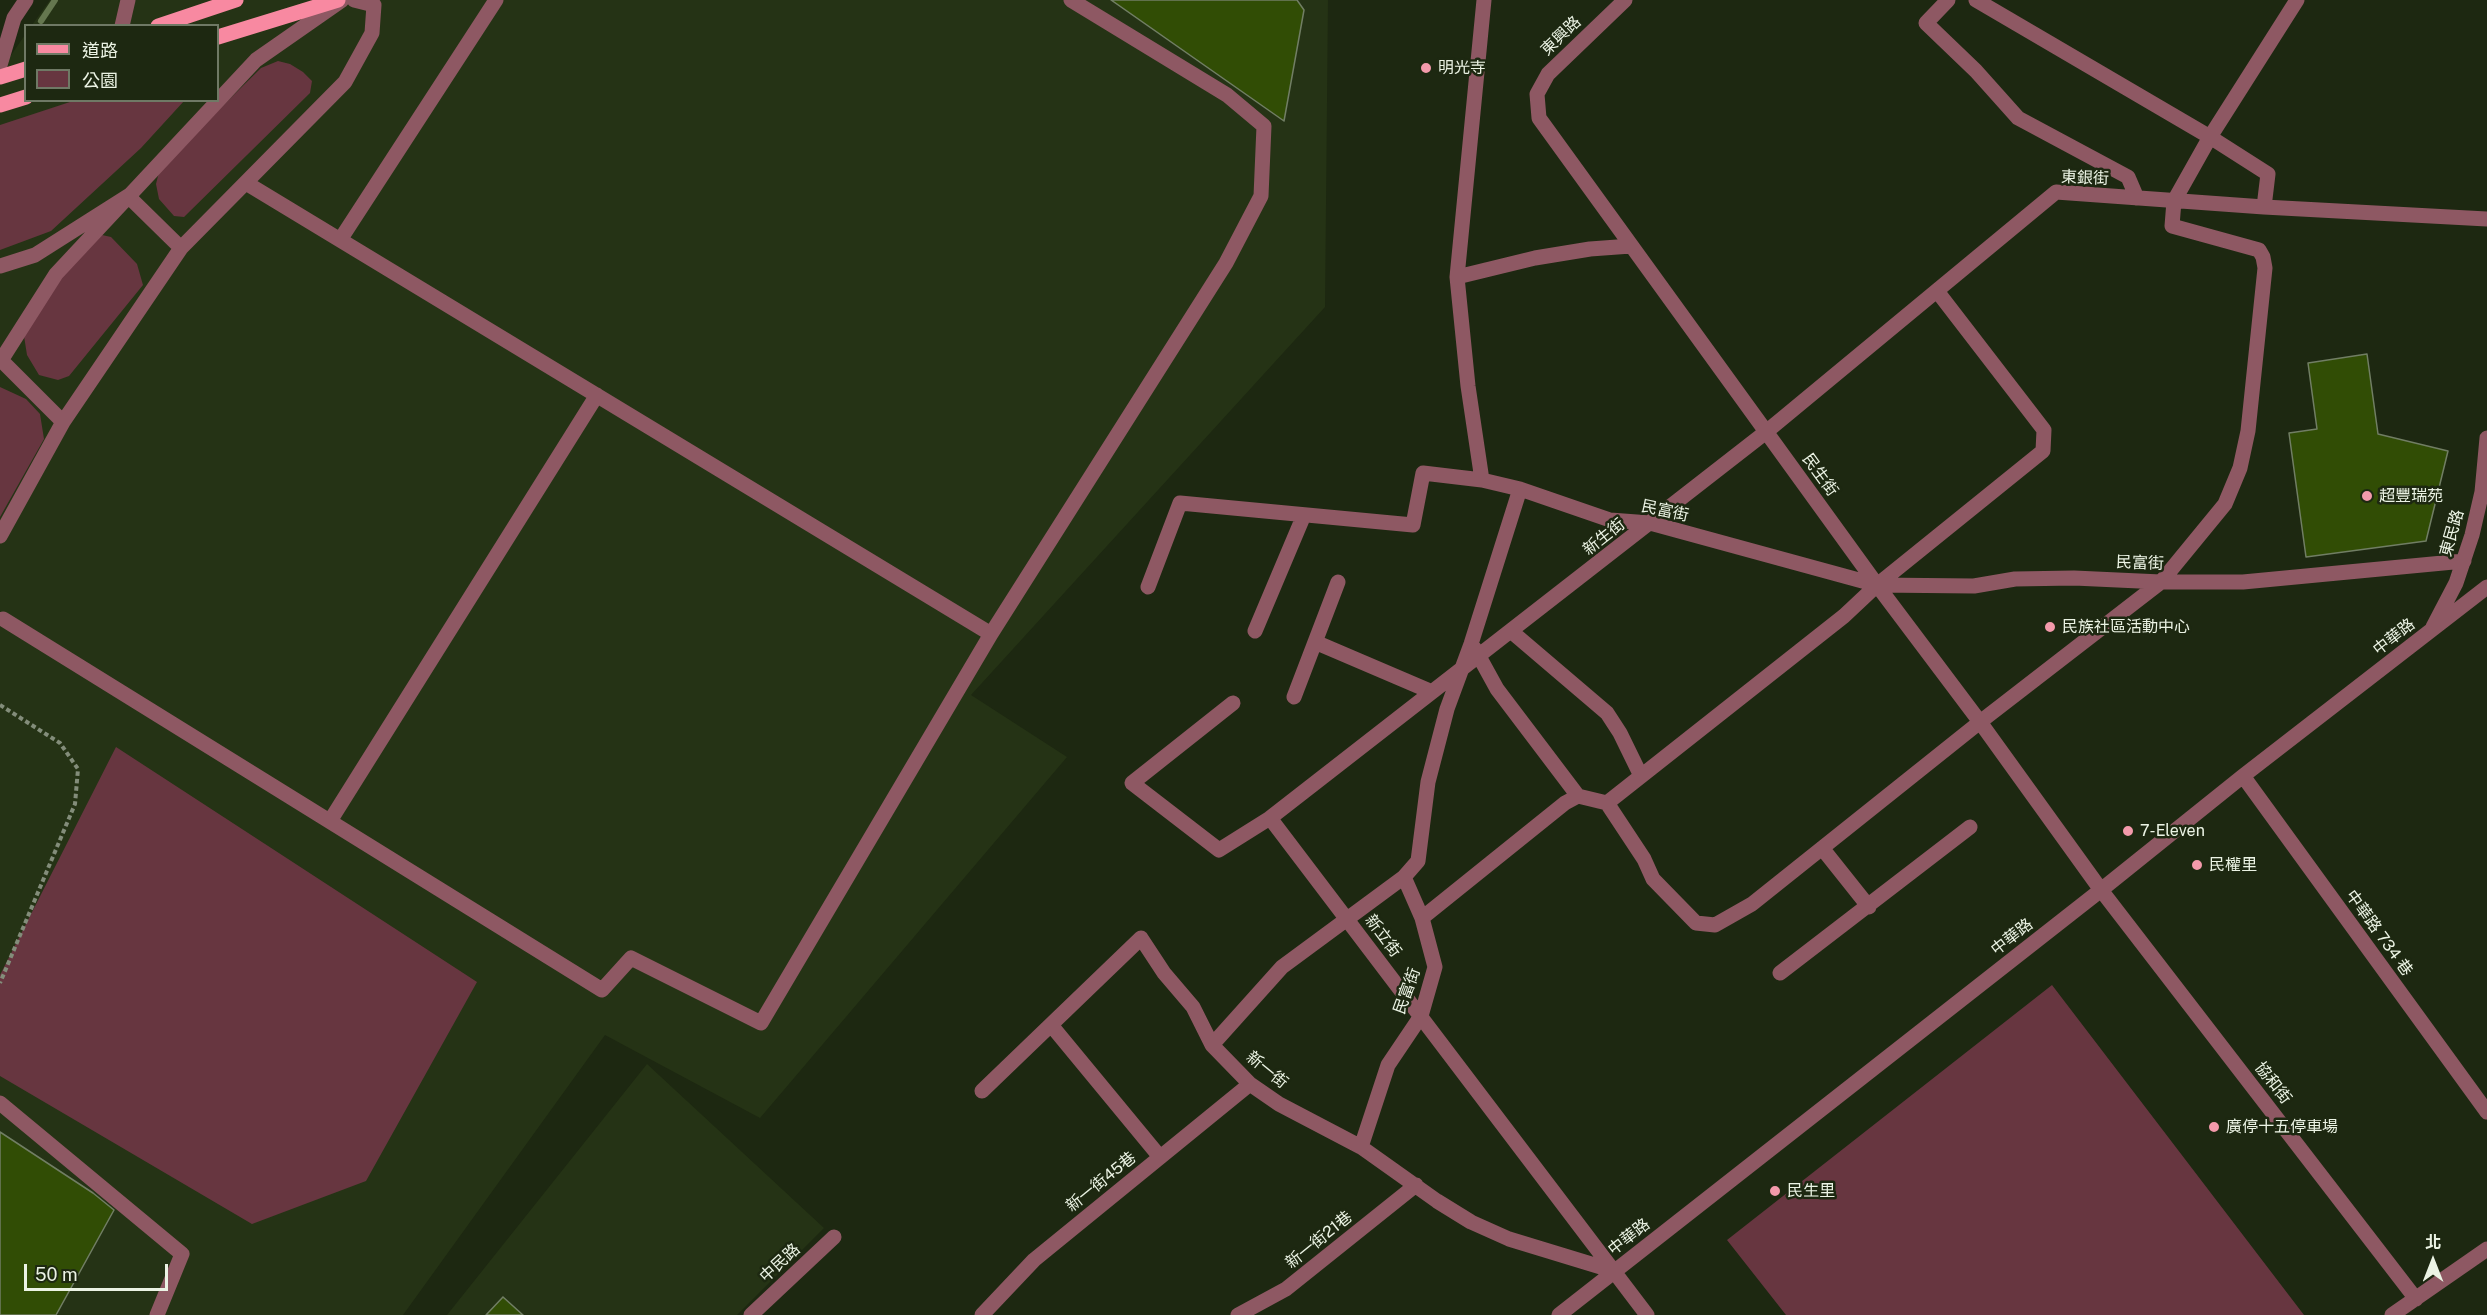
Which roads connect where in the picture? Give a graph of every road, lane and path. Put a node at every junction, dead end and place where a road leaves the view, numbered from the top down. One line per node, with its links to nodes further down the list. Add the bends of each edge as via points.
1 (26, 0): 16 (street, via 14,18)
2 (128, 0): 13 (street)
3 (236, 0): 14 (main road)
4 (340, 0): 15 (main road); 21 (street, via 256,60)
5 (354, 0): 25 (street, via 374,5 372,33 345,82)
6 (496, 0): 31 (street)
7 (1071, 0): 57 (street, via 1227,94 1264,126 1261,196 1226,263)
8 (1484, 0): 35 (street)
9 (1625, 0): 18 (street, 東興路)
10 (1948, 0): 27 (street, via 1926,23 2018,118 2128,177)
11 (1976, 0): 24 (street)
12 (2289, 2): 24 (street)
13 (122, 24)
14 (164, 24)
15 (219, 37)
16 (0, 65)
17 (24, 70): 19 (main road)
18 (1548, 74): 32 (street, 民生街, via 1537,94 1539,118)
19 (0, 77)
20 (24, 97): 22 (main road)
21 (219, 99)
22 (1, 101)
23 (216, 102): 26 (street)
24 (2210, 137): 28 (street); 29 (street, via 2268,174)
25 (246, 183): 31 (street); 33 (street)
26 (128, 196): 33 (street); 34 (street, via 35,255); 37 (street, via 56,274)
27 (2137, 198): 28 (street, 東銀街); 36 (street, 東銀街, via 2056,192)
28 (2174, 201): 29 (street, 東銀街); 49 (street, via 2172,226 2259,250 2265,268 2240,468 2225,504)
29 (2264, 207): 30 (street, 東銀街)
30 (2487, 219)
31 (340, 240): 38 (street)
32 (1631, 246): 35 (street, via 1534,258); 40 (street, 民生街)
33 (181, 248): 39 (street)
34 (0, 266)
35 (1457, 277): 42 (street)
36 (1937, 291): 40 (street, 東銀街); 50 (street, via 2044,430 2043,451)
37 (0, 361): 39 (street)
38 (597, 395): 57 (street); 71 (street)
39 (63, 422): 46 (street)
40 (1766, 432): 45 (street, 新生街); 50 (street, 民生街)
41 (2487, 438): 47 (street, 東民路, via 2482,492)
42 (1482, 480): 43 (street, 民富街); 44 (street, 民富街, via 1423,473 1413,525)
43 (1520, 489): 45 (street, 民富街, via 1610,520); 59 (street)
44 (1304, 515): 51 (street, via 1180,503); 54 (street)
45 (1650, 524): 50 (street, 民富街); 55 (street, 新生街)
46 (0, 536)
47 (2464, 561): 49 (street, 民富街, via 2243,582); 56 (street, 東民路)
48 (1338, 582): 58 (street)
49 (2161, 582): 50 (street, 民富街, via 2074,578 2014,579 1974,586); 65 (street)
50 (1877, 585): 65 (street, 民生街); 66 (street, via 1844,616)
51 (1148, 587)
52 (2487, 587): 56 (street, 中華路)
53 (3, 619): 71 (street)
54 (1255, 631)
55 (1512, 632): 59 (street, 新生街); 66 (street, via 1607,713)
56 (2431, 632): 67 (street, 中華路)
57 (991, 633): 71 (street, via 761,1023 631,958 602,990)
58 (1315, 642): 61 (street); 62 (street)
59 (1475, 650): 60 (street, 新生街); 68 (street, via 1497,689)
60 (1462, 669): 61 (street); 74 (street, via 1428,782 1418,861)
61 (1432, 692): 70 (street)
62 (1294, 697)
63 (1233, 703): 70 (street, via 1132,783 1219,850)
64 (0, 705): 80 (path, via 60,742 78,769 75,804)
65 (1980, 722): 73 (street); 75 (street, 民生街)
66 (1641, 776): 69 (street)
67 (2243, 776): 75 (street, 中華路); 87 (street, 中華路 734 巷)
68 (1578, 796): 69 (street); 77 (street)
69 (1607, 803): 73 (street, via 1653,879 1696,923 1715,925 1743,909)
70 (1270, 818): 78 (street, 新立街)
71 (330, 821)
72 (1970, 827): 76 (street)
73 (1822, 848): 76 (street)
74 (1404, 877): 77 (street, 民富街); 78 (street)
75 (2101, 890): 93 (street, 中華路); 94 (street, 協和街)
76 (1869, 907): 79 (street)
77 (1422, 918): 81 (street, 民富街, via 1435,967)
78 (1347, 919): 81 (street, 新立街); 83 (street, via 1282,967)
79 (1780, 973)
80 (0, 983)
81 (1421, 1016): 88 (street, 民富街, via 1388,1065); 93 (street, 新立街)
82 (1051, 1025): 83 (street, 新一街, via 1141,938 1193,1007); 85 (street, 新一街); 89 (street)
83 (1212, 1045): 84 (street, 新一街)
84 (1250, 1084): 88 (street, 新一街, via 1279,1104); 89 (street, 新一街45巷)
85 (982, 1091)
86 (0, 1103): 95 (street, via 182,1254)
87 (2487, 1112)
88 (1361, 1147): 90 (street, 新一街)
89 (1160, 1157): 97 (street, 新一街45巷, via 1034,1260)
90 (1416, 1185): 93 (street, 新一街, via 1472,1222 1509,1239); 98 (street, 新一街21巷, via 1286,1290)
91 (834, 1237): 96 (street, 中民路)
92 (2487, 1249): 94 (street)
93 (1614, 1271): 99 (street, 中華路); 100 (street, 新立街)
94 (2416, 1299): 101 (street)
95 (157, 1315)
96 (751, 1315)
97 (982, 1315)
98 (1238, 1315)
99 (1559, 1315)
100 (1647, 1315)
101 (2392, 1315)

